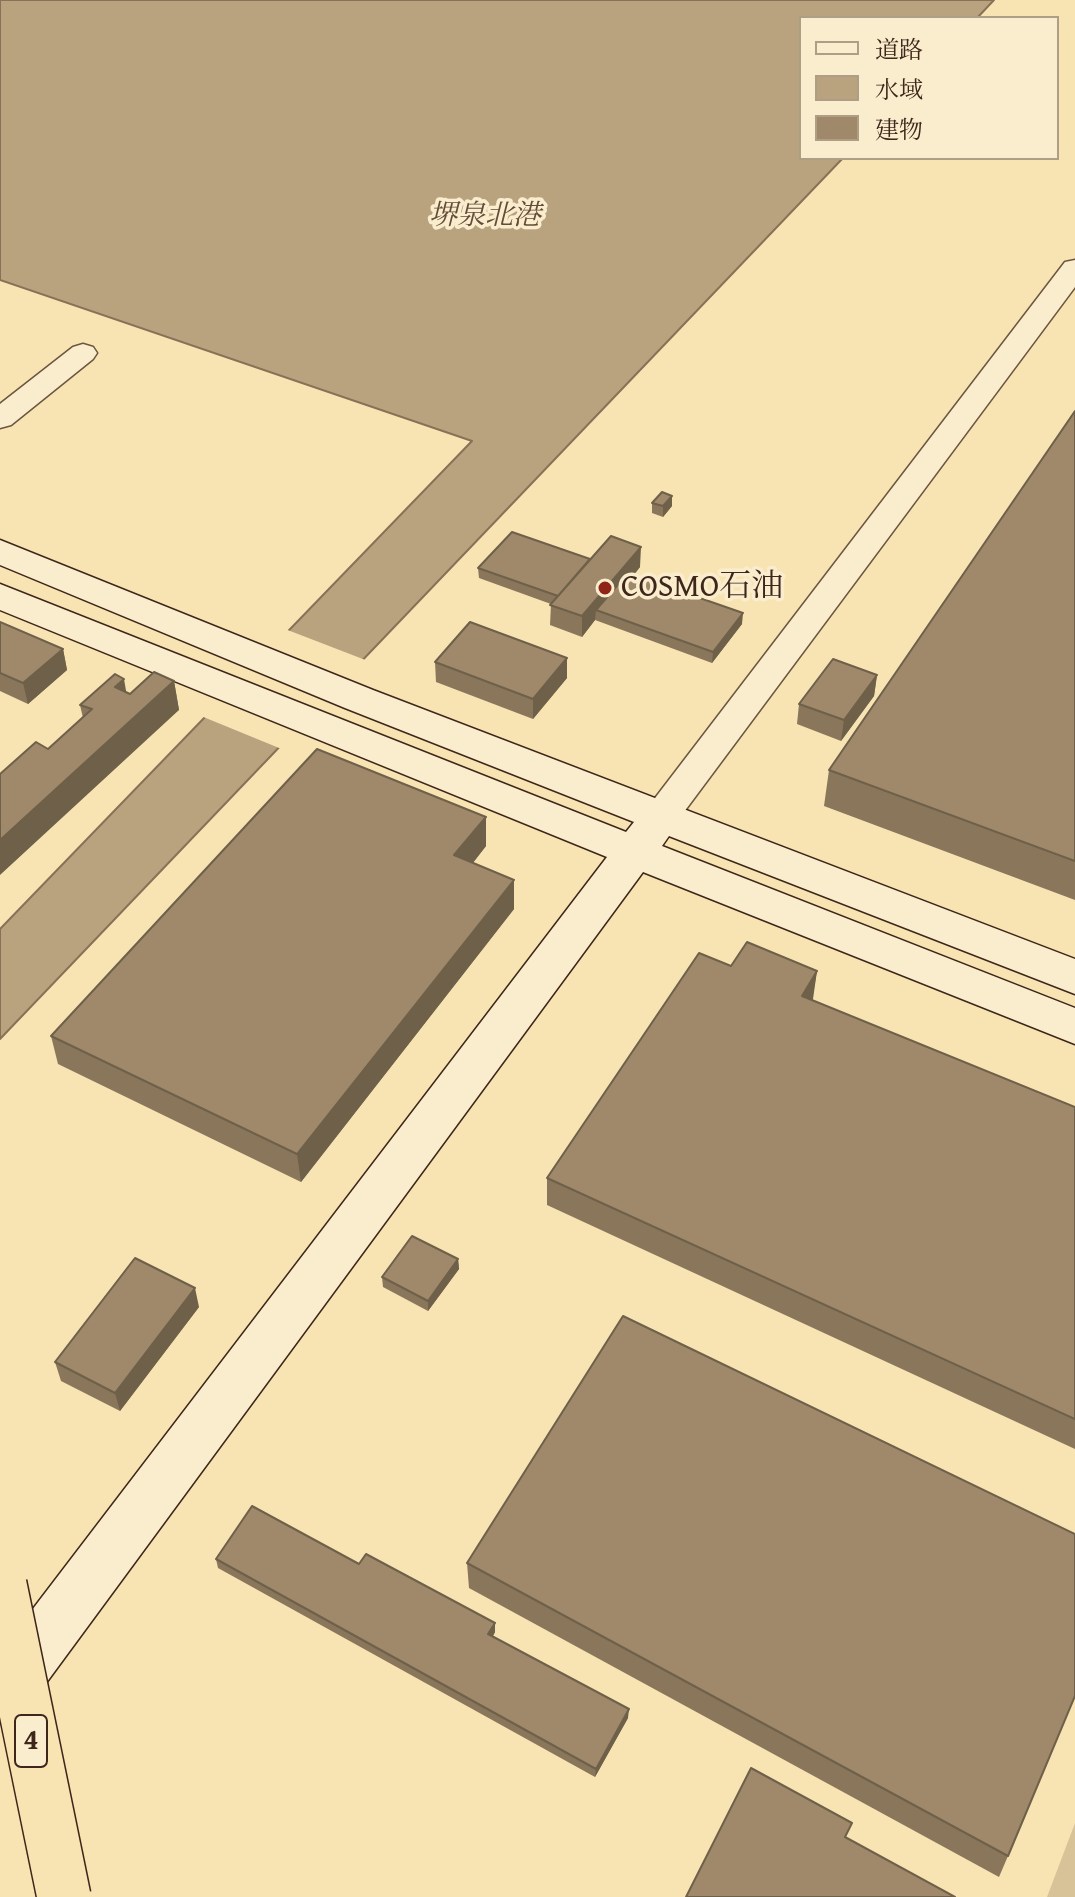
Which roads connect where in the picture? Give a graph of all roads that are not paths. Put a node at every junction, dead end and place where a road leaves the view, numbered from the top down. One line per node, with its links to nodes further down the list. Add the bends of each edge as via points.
1 (1075, 268): 6 (street)
2 (83, 353): 3 (street)
3 (0, 419)
4 (0, 551): 6 (street, via 359,699)
5 (0, 596): 6 (street, via 330,731)
6 (649, 832): 7 (street); 8 (street); 10 (street)
7 (1075, 977)
8 (1075, 1027)
9 (0, 1585): 11 (highway, 4, bridge)
10 (0, 1699)
11 (64, 1897)

